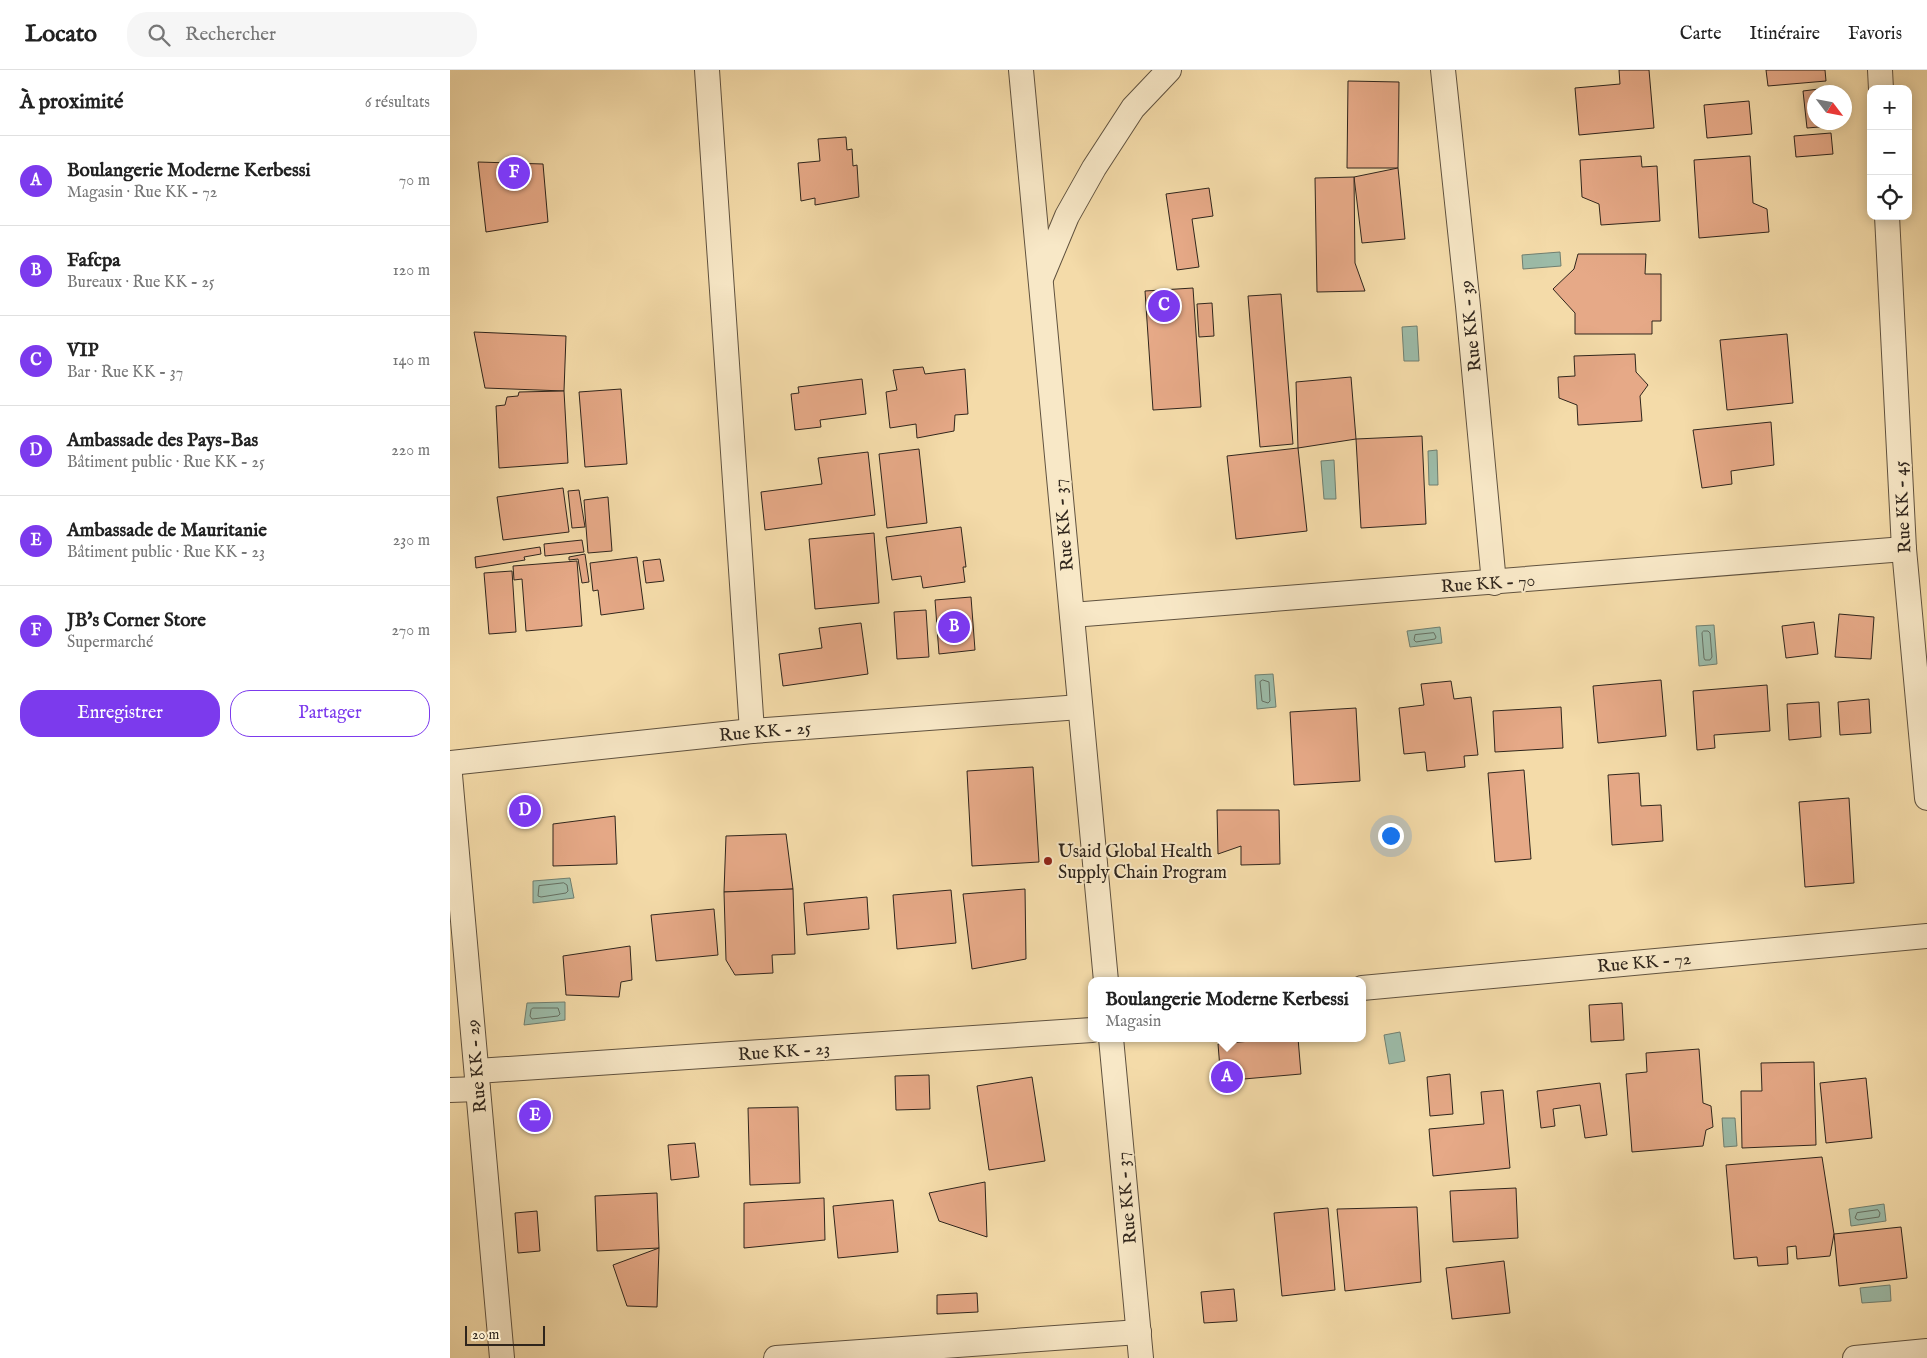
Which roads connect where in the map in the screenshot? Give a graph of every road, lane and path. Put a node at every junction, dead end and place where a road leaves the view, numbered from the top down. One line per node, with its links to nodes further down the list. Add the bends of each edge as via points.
1 (707, 70): 13 (street)
2 (1021, 70): 8 (street, Rue KK - 37)
3 (1168, 70): 8 (street, via 1133,108 1094,168 1067,216)
4 (1443, 70): 10 (street, Rue KK - 39)
5 (1880, 70): 6 (street)
6 (1881, 85)
7 (1887, 220): 9 (street, Rue KK - 45)
8 (1041, 280): 11 (street, Rue KK - 37)
9 (1904, 550): 10 (street, Rue KK - 70); 16 (street, Rue KK - 45)
10 (1494, 583): 11 (street, Rue KK - 70)
11 (1072, 614): 12 (street, Rue KK - 37)
12 (1080, 707): 13 (street, Rue KK - 25); 18 (street, Rue KK - 37)
13 (752, 732): 14 (street, Rue KK - 25)
14 (450, 763)
15 (450, 775): 22 (street, Rue KK - 29)
16 (1927, 789)
17 (1927, 936): 19 (street, Rue KK - 72)
18 (1106, 977)
19 (1366, 988)
20 (1088, 1030): 22 (street, Rue KK - 23)
21 (1111, 1042): 24 (street, Rue KK - 37)
22 (478, 1080): 23 (street, Rue KK - 23); 27 (street, Rue KK - 29)
23 (450, 1090)
24 (1139, 1332): 26 (street); 29 (street, Rue KK - 37)
25 (1927, 1351): 30 (street)
26 (808, 1357): 28 (street)
27 (502, 1358)
28 (776, 1358)
29 (1141, 1358)
30 (1855, 1358)

